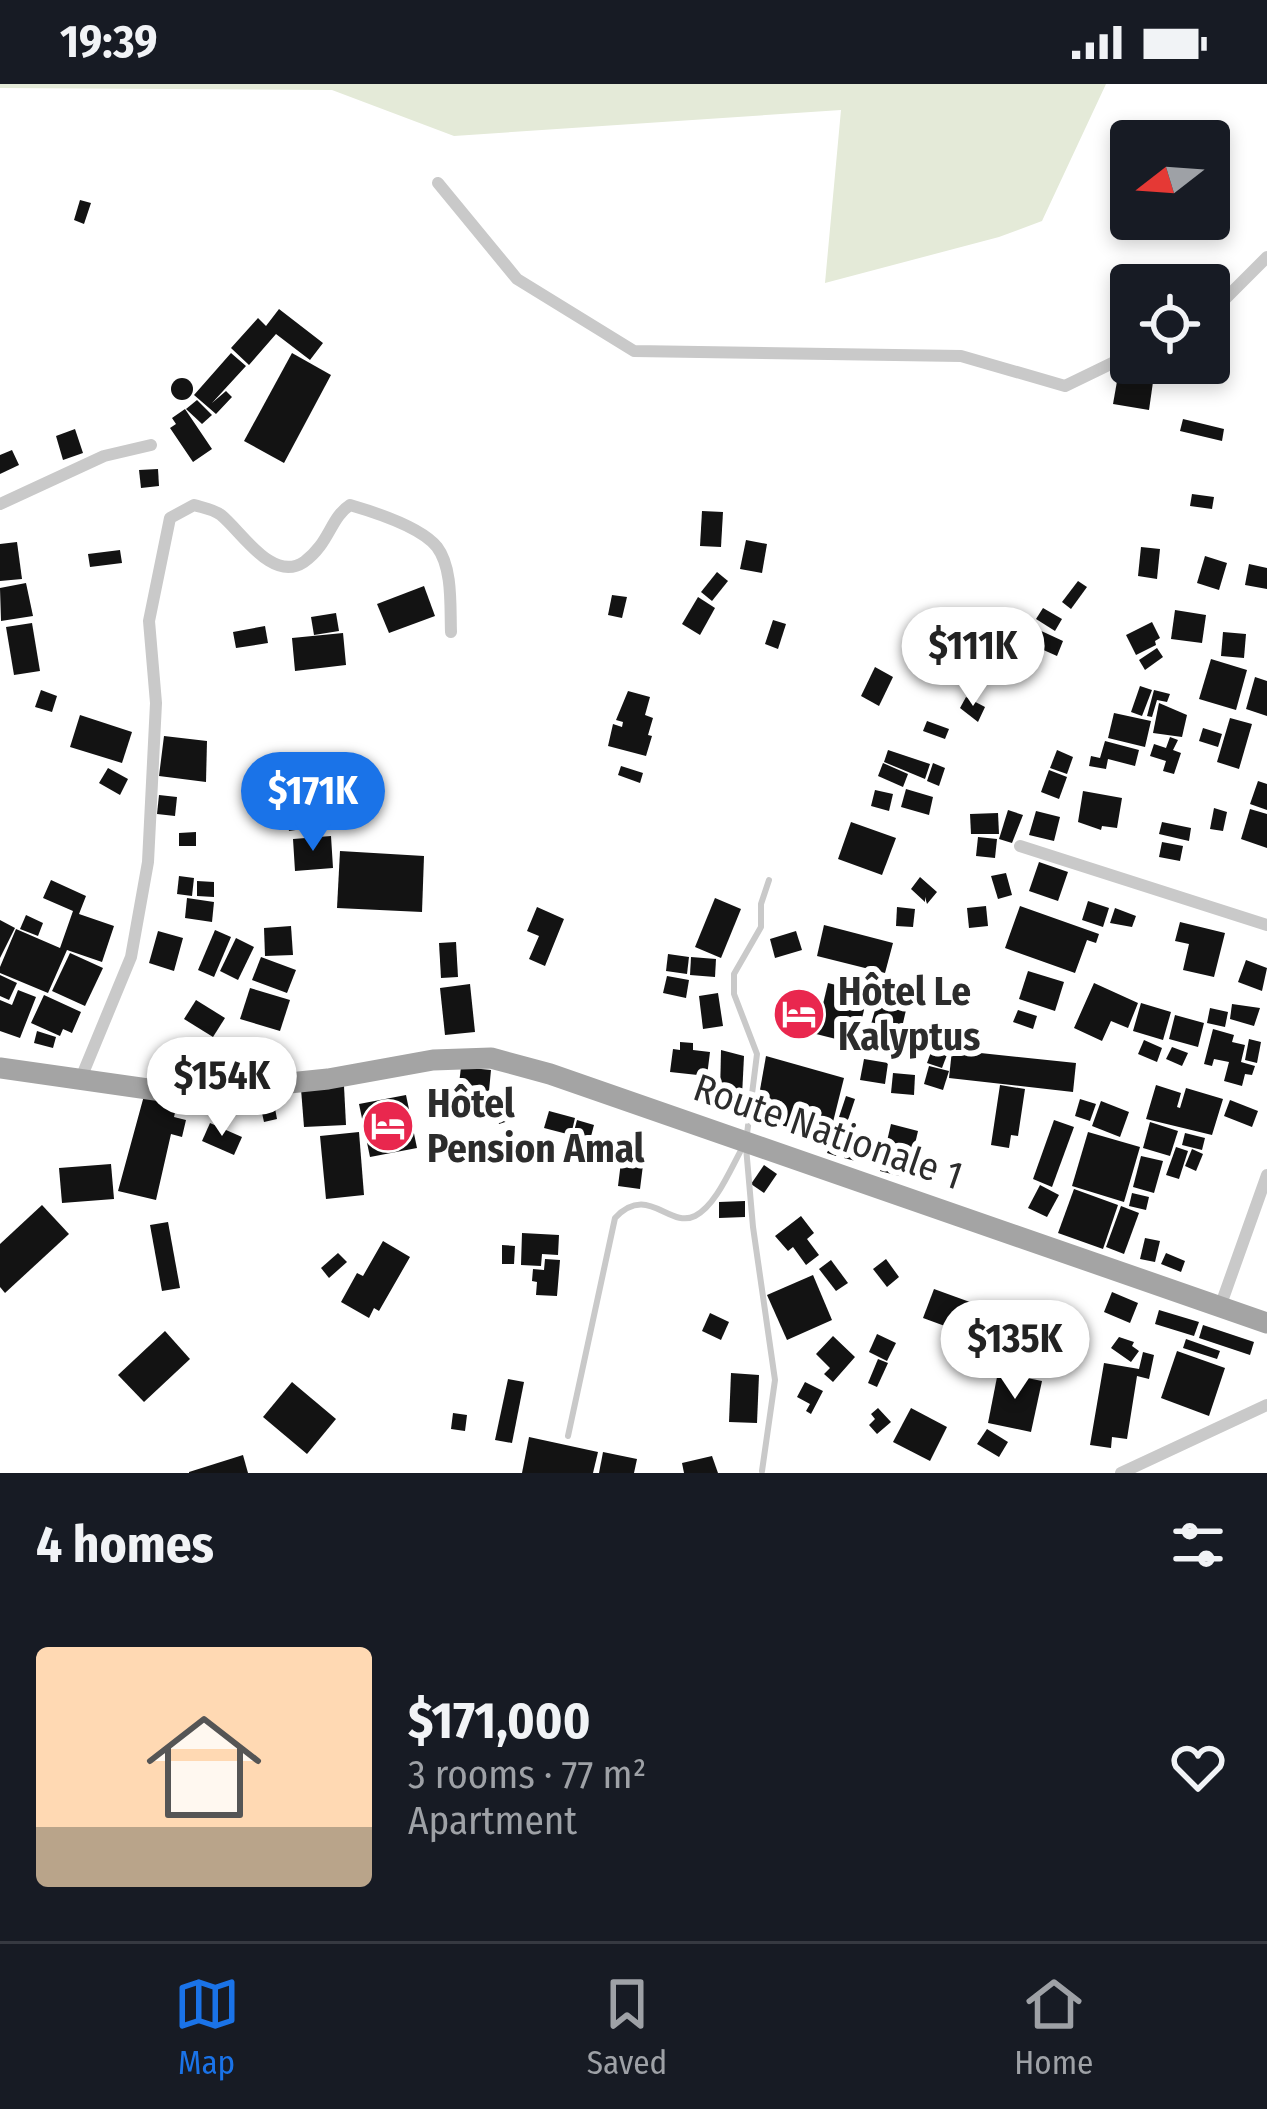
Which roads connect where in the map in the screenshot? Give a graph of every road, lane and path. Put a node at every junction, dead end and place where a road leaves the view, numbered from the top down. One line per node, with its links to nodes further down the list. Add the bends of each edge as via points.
1 (438, 183): 4 (street, via 517,279 634,351 961,356 1065,386)
2 (1267, 256): 3 (street)
3 (1230, 294)
4 (1110, 364)
5 (152, 445): 6 (street, via 104,456)
6 (0, 504)
7 (451, 632): 12 (street, via 448,579 436,547 385,515 350,505 338,513 329,539 299,566 284,567 216,511 194,505 170,518 148,621 156,704 148,862 131,957)
8 (1020, 846): 10 (street)
9 (770, 880): 13 (lane, via 761,927 734,974 757,1054)
10 (1267, 926)
11 (0, 1068): 12 (main road, Route Nationale 1)
12 (81, 1078): 13 (main road, Route Nationale 1, via 207,1094 491,1058)
13 (746, 1142): 15 (main road, Route Nationale 1); 18 (lane, via 695,1216 637,1203 615,1218); 19 (lane, via 775,1380)
14 (1267, 1175): 15 (street)
15 (1220, 1307): 16 (main road, Route Nationale 1)
16 (1267, 1323)
17 (1267, 1406): 20 (street)
18 (568, 1436)
19 (762, 1471)
20 (1121, 1473)

